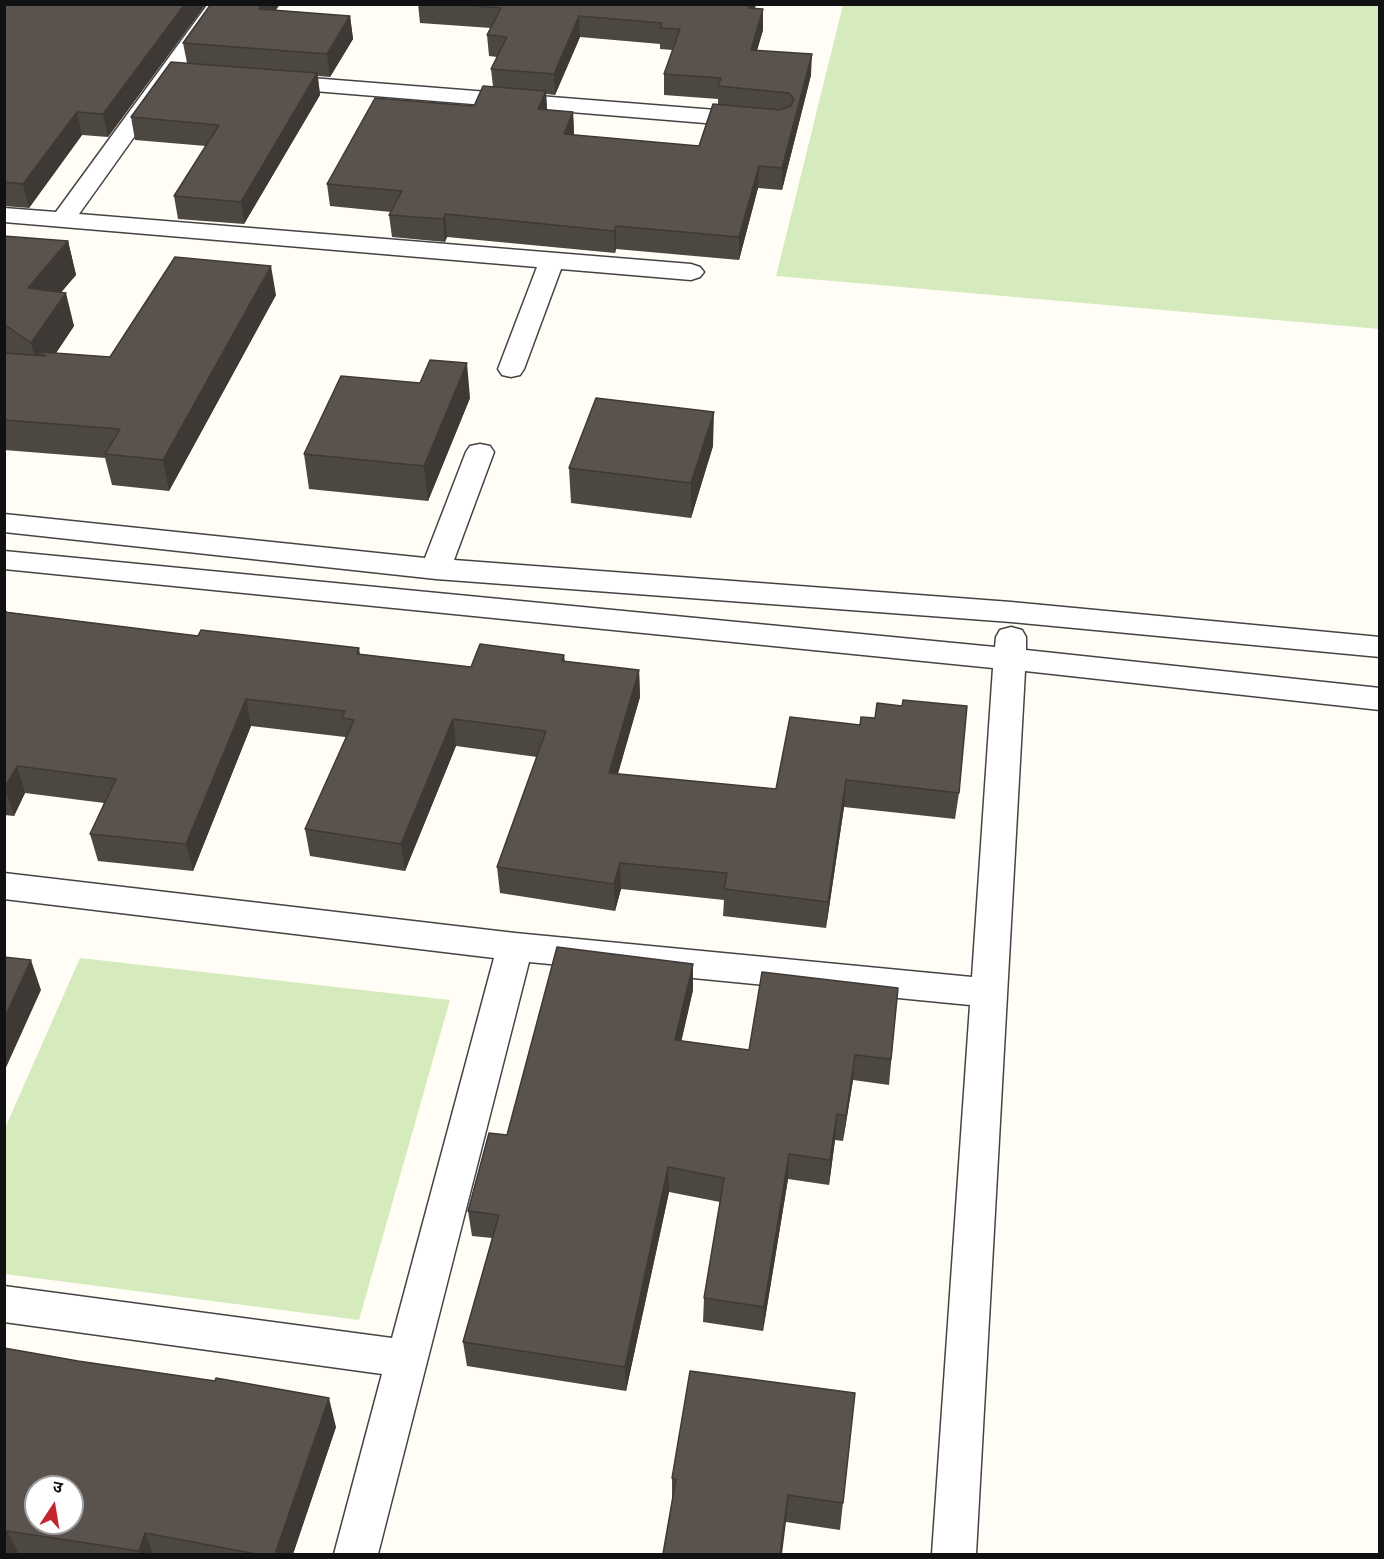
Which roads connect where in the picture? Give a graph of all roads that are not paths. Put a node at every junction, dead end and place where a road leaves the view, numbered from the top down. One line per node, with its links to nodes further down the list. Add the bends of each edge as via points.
1 (219, 4): 2 (street)
2 (170, 74): 3 (street); 7 (street)
3 (194, 76)
4 (254, 81): 5 (street)
5 (780, 122)
6 (4, 215): 7 (street)
7 (63, 219): 8 (street)
8 (552, 260): 9 (street); 10 (street)
9 (691, 272)
10 (511, 369)
11 (480, 452): 14 (street)
12 (4, 523): 14 (street)
13 (4, 560): 17 (street)
14 (436, 569): 15 (street)
15 (1011, 612): 16 (street); 17 (street)
16 (1380, 647)
17 (1011, 660): 18 (street); 21 (street)
18 (1380, 699)
19 (4, 886): 20 (street)
20 (515, 947): 21 (street); 23 (street)
21 (990, 993): 25 (street)
22 (4, 1304): 23 (street)
23 (407, 1359): 24 (street)
24 (356, 1554)
25 (954, 1554)

